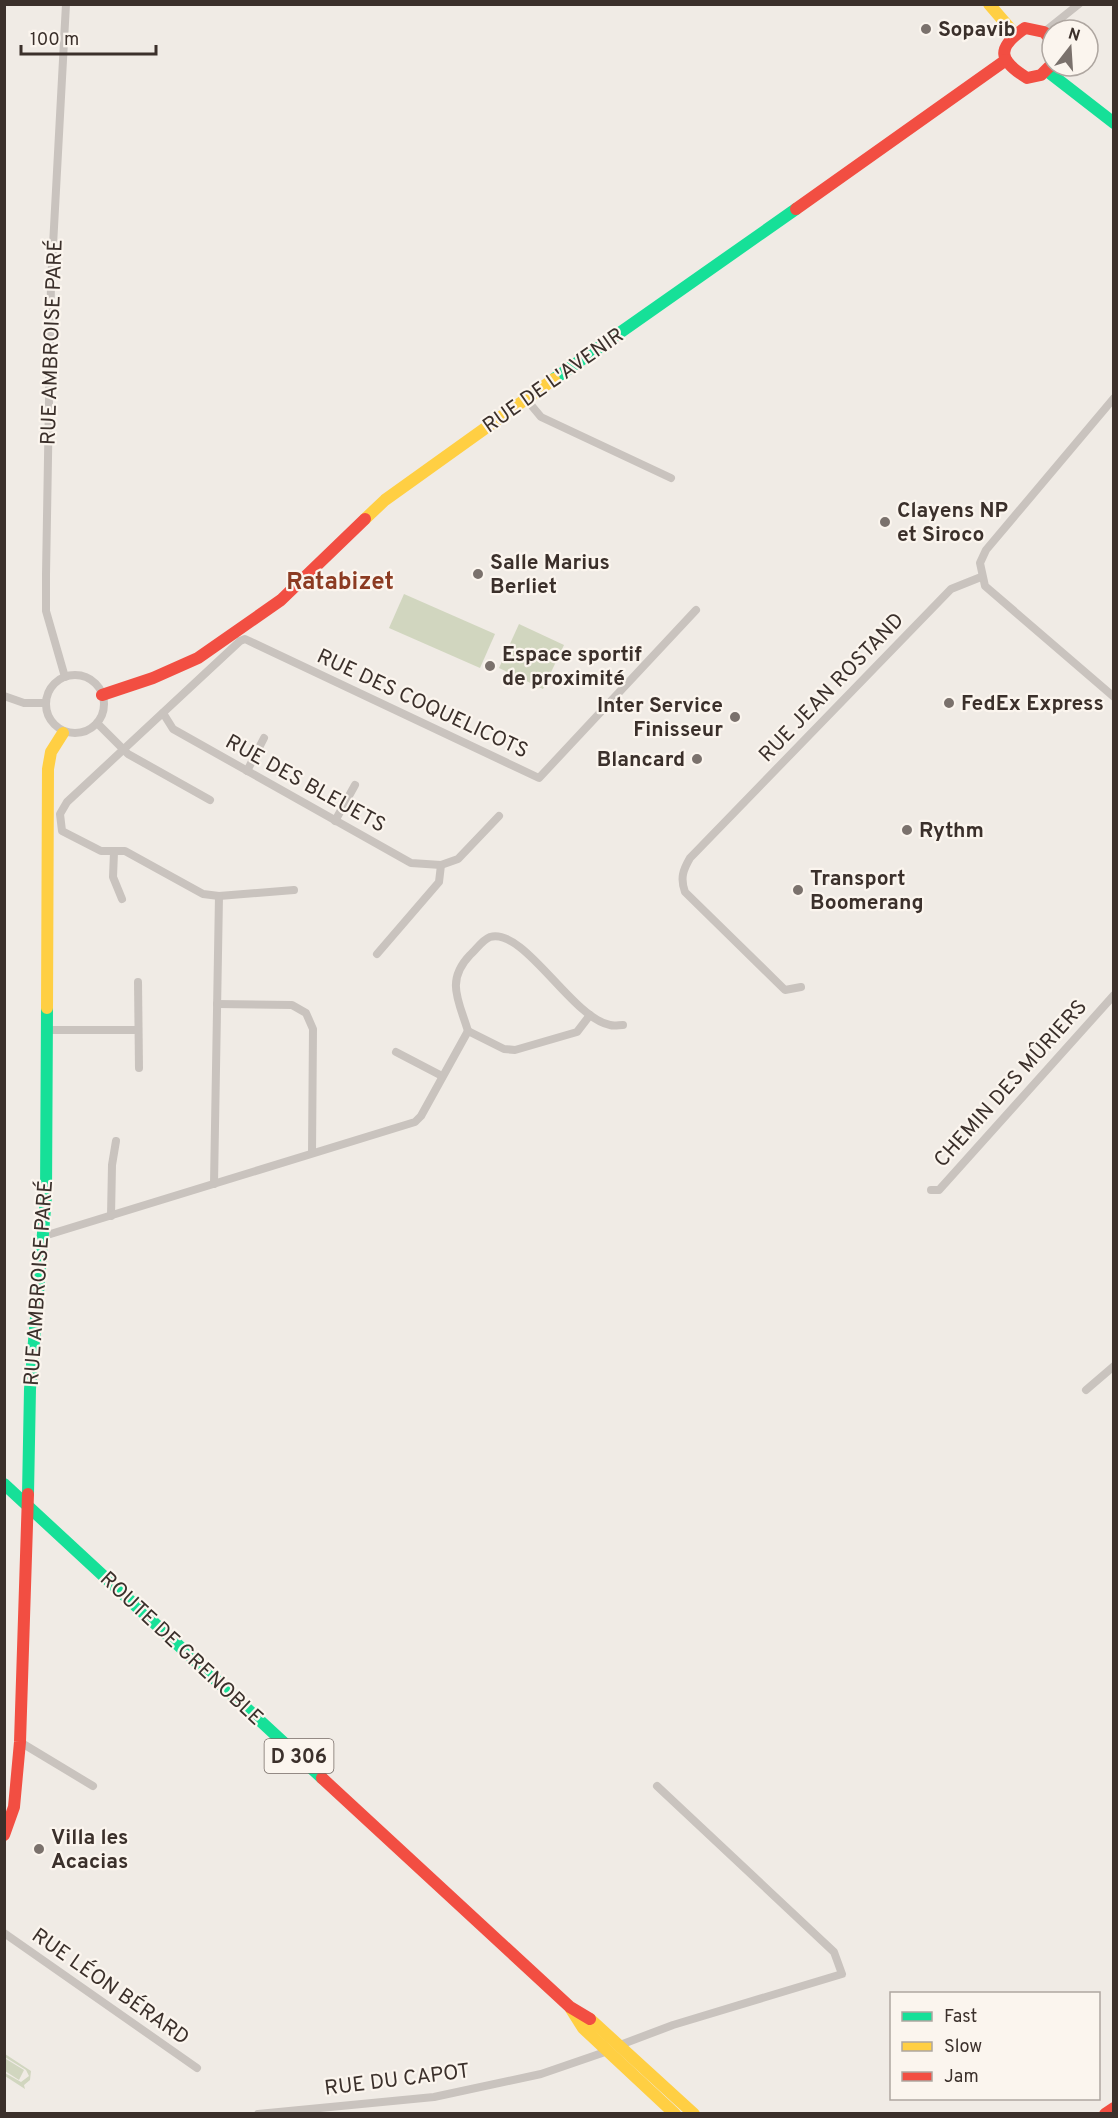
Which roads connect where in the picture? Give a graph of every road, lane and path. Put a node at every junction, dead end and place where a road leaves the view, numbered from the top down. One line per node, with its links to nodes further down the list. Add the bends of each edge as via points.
1 (66, 4): 16 (street, RUE AMBROISE PARÉ, via 51,283 46,575 46,611)
2 (989, 4): 5 (street)
3 (1079, 4): 4 (street)
4 (1065, 18)
5 (1014, 33): 6 (street, via 1025,28); 7 (street, via 1005,45)
6 (1040, 33)
7 (1006, 60): 8 (street, via 1020,76); 12 (street, RUE DE L'AVENIR)
8 (1040, 73)
9 (1061, 78): 10 (street)
10 (1113, 123)
11 (1113, 398): 14 (street, via 986,550 980,562)
12 (526, 399): 13 (street, via 541,417); 17 (street, RUE DE L'AVENIR, via 385,500 281,600 198,658)
13 (671, 478)
14 (981, 577): 19 (street, via 984,586); 38 (street, RUE JEAN ROSTAND, via 951,589 690,858 683,871 685,892 785,990)
15 (696, 610): 21 (street, RUE DES COQUELICOTS, via 539,778 245,639)
16 (65, 677): 17 (street, via 90,678); 20 (street, via 50,690)
17 (102, 695): 22 (street, via 104,709)
18 (4, 696): 20 (street, via 24,703)
19 (1113, 697)
20 (46, 703): 23 (street, via 51,724)
21 (163, 713): 25 (street); 26 (street, RUE DES BLEUETS, via 173,729)
22 (97, 723): 23 (street, via 85,732); 25 (street)
23 (63, 733): 43 (street, RUE AMBROISE PARÉ, via 51,752 48,769)
24 (264, 738): 26 (street)
25 (123, 750): 28 (street); 31 (street, via 67,802 60,814 62,831 101,851)
26 (247, 771): 30 (street, RUE DES BLEUETS)
27 (355, 785): 30 (street)
28 (210, 800)
29 (499, 816): 32 (street, via 458,859)
30 (335, 821): 32 (street, RUE DES BLEUETS, via 411,863)
31 (114, 852): 34 (street, via 125,851 188,888); 35 (street, via 113,878)
32 (441, 865): 36 (street, via 439,882)
33 (294, 890): 34 (street)
34 (219, 896): 40 (street)
35 (122, 899)
36 (377, 954)
37 (138, 982): 44 (street)
38 (801, 987)
39 (1113, 995): 52 (street, CHEMIN DES MÛRIERS, via 939,1190)
40 (217, 1004): 50 (street, via 292,1005 306,1013 313,1029); 51 (street)
41 (590, 1016): 42 (street, via 609,1025); 45 (street, via 577,1032 514,1050); 45 (street, via 511,940 492,936 459,966 455,975 454,986)
42 (623, 1024)
43 (47, 1030): 44 (street); 54 (street, RUE AMBROISE PARÉ)
44 (138, 1030): 47 (street)
45 (468, 1031): 48 (street)
46 (396, 1052): 48 (street)
47 (139, 1068)
48 (442, 1076): 50 (street, via 415,1122)
49 (116, 1141): 53 (street)
50 (312, 1153): 51 (street)
51 (214, 1184): 53 (street)
52 (931, 1190)
53 (111, 1216): 54 (street)
54 (44, 1236): 58 (street, RUE AMBROISE PARÉ, via 30,1389)
55 (1113, 1366): 56 (street)
56 (1086, 1390)
57 (4, 1484): 58 (street, ROUTE DE GRENOBLE / D 306)
58 (26, 1505): 59 (street, RUE AMBROISE PARÉ); 64 (street, ROUTE DE GRENOBLE / D 306)
59 (20, 1742): 60 (street); 62 (street, RUE AMBROISE PARÉ, via 14,1807)
60 (93, 1786)
61 (657, 1786): 65 (street, via 834,1952 842,1974)
62 (4, 1835)
63 (4, 1933): 67 (street, RUE LÉON BÉRARD)
64 (570, 2007): 65 (street, ROUTE DE GRENOBLE / D 306); 66 (street, ROUTE DE GRENOBLE / D 306, via 583,2028)
65 (620, 2044): 71 (street, ROUTE DE GRENOBLE / D 306)
66 (608, 2051): 69 (street, RUE DU CAPOT, via 541,2074 434,2097); 70 (street, ROUTE DE GRENOBLE / D 306)
67 (197, 2068)
68 (1113, 2108): 72 (street)
69 (258, 2114)
70 (675, 2114)
71 (694, 2114)
72 (1105, 2114)

